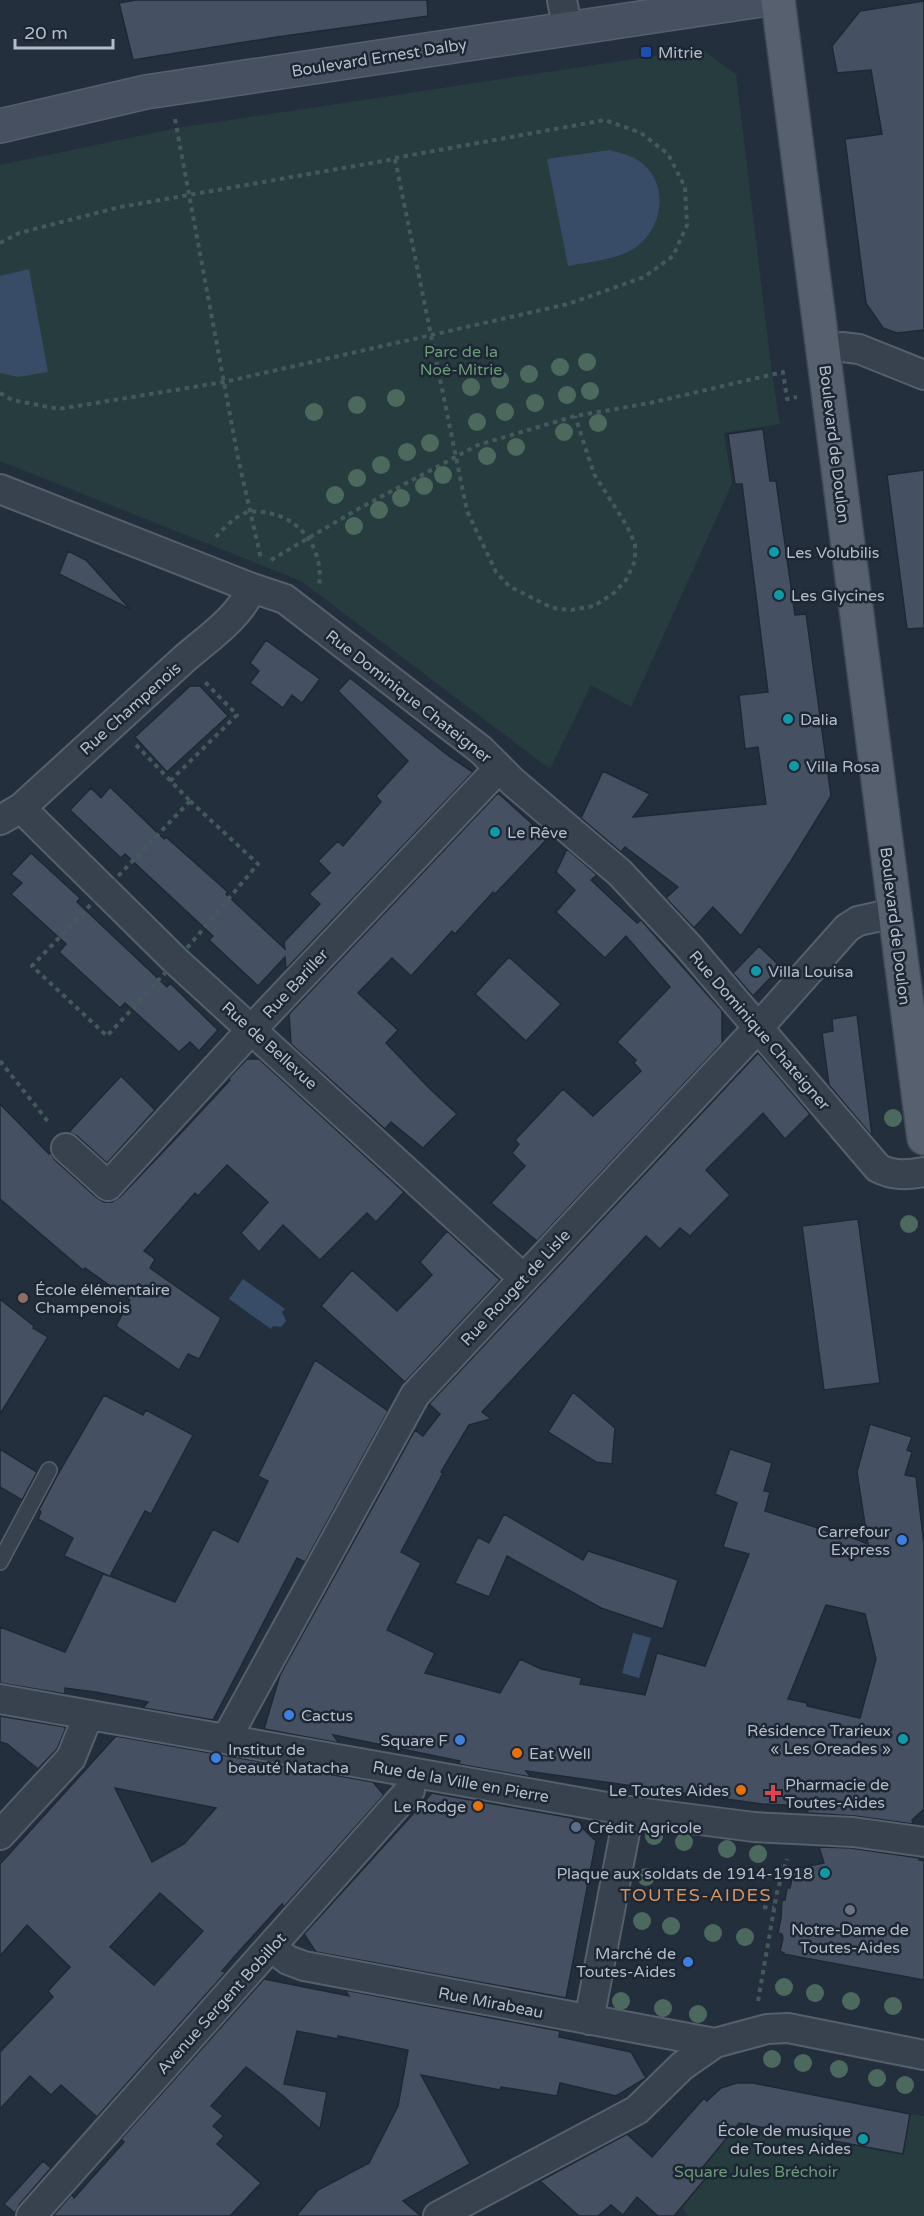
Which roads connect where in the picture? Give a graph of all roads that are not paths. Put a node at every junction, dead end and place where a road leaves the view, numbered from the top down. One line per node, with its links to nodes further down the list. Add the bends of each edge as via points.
1 (761, 0): 3 (street, Boulevard Ernest Dalby)
2 (777, 0): 5 (main road, Boulevard de Doulon)
3 (565, 15): 4 (street, Boulevard Ernest Dalby, via 146,92)
4 (0, 126)
5 (823, 350): 6 (street, via 859,349); 11 (main road, Boulevard de Doulon)
6 (924, 375)
7 (0, 489): 8 (street, Rue Dominique Chateigner)
8 (252, 588): 9 (street, Rue Dominique Chateigner, via 285,599); 10 (street, Rue Champenois, via 248,599 229,621)
9 (499, 768): 12 (street, Rue Dominique Chateigner, via 620,873); 13 (street, Rue Bariller)
10 (10, 814): 13 (street, Rue de Bellevue)
11 (895, 913): 12 (street, Rue Rouget de Lisle, via 858,921 847,928); 14 (main road, Boulevard de Doulon)
12 (758, 1028): 16 (street, Rue Dominique Chateigner, via 878,1168 907,1175); 17 (street, Rue Rouget de Lisle)
13 (252, 1029): 15 (street, Rue Bariller, via 108,1186); 17 (street, Rue de Bellevue)
14 (924, 1138)
15 (66, 1148)
16 (924, 1172)
17 (523, 1278): 22 (street, Rue Rouget de Lisle, via 416,1395 230,1732)
18 (49, 1470): 19 (lane)
19 (0, 1562)
20 (0, 1699): 21 (street, Rue de la Ville en Pierre)
21 (88, 1716): 22 (street, Rue de la Ville en Pierre); 25 (street, via 71,1758)
22 (230, 1740): 24 (street, Rue de la Ville en Pierre)
23 (410, 1790): 27 (street, Avenue Sergent Bobillot)
24 (629, 1811): 26 (street, Rue de la Ville en Pierre); 28 (street)
25 (0, 1835)
26 (924, 1842)
27 (271, 1947): 28 (street, Rue Mirabeau, via 304,1966); 31 (street, Avenue Sergent Bobillot)
28 (589, 2020): 29 (street, Rue Mirabeau)
29 (715, 2043): 30 (street, via 788,2028); 32 (street, via 682,2066 637,2110)
30 (924, 2055)
31 (31, 2216)
32 (438, 2216)

